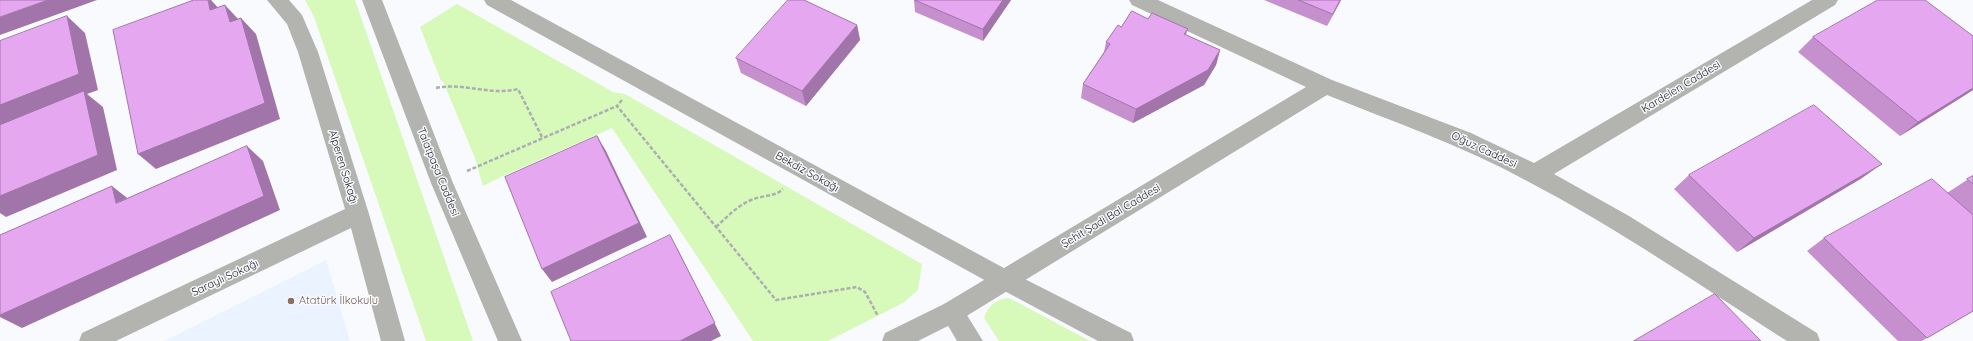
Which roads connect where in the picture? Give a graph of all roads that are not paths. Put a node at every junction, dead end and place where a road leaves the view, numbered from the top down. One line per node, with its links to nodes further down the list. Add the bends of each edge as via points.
1 (277, 0): 8 (street, Alperen Sokağı, via 295,20 308,52)
2 (494, 0): 9 (street, Bekdiz Sokağı)
3 (1139, 0): 6 (street, Oğuz Caddesi)
4 (375, 1): 13 (street, Talatpaşa Caddesi, via 442,182)
5 (1818, 1): 7 (street, Kardelen Caddesi)
6 (1325, 86): 7 (street, Oğuz Caddesi, via 1463,138); 9 (street, Şehit Şadi Bal Caddesi)
7 (1535, 174): 17 (street, Oğuz Caddesi, via 1621,223)
8 (358, 214): 11 (street, Saraylı Sokağı); 12 (street, Alperen Sokağı)
9 (1005, 280): 10 (street, Şehit Şadi Bal Caddesi); 16 (street, Bekdiz Sokağı)
10 (952, 312): 14 (street, Şehit Şadi Bal Caddesi); 15 (street)
11 (91, 341)
12 (393, 341)
13 (510, 341)
14 (894, 341)
15 (971, 341)
16 (1122, 341)
17 (1808, 341)

